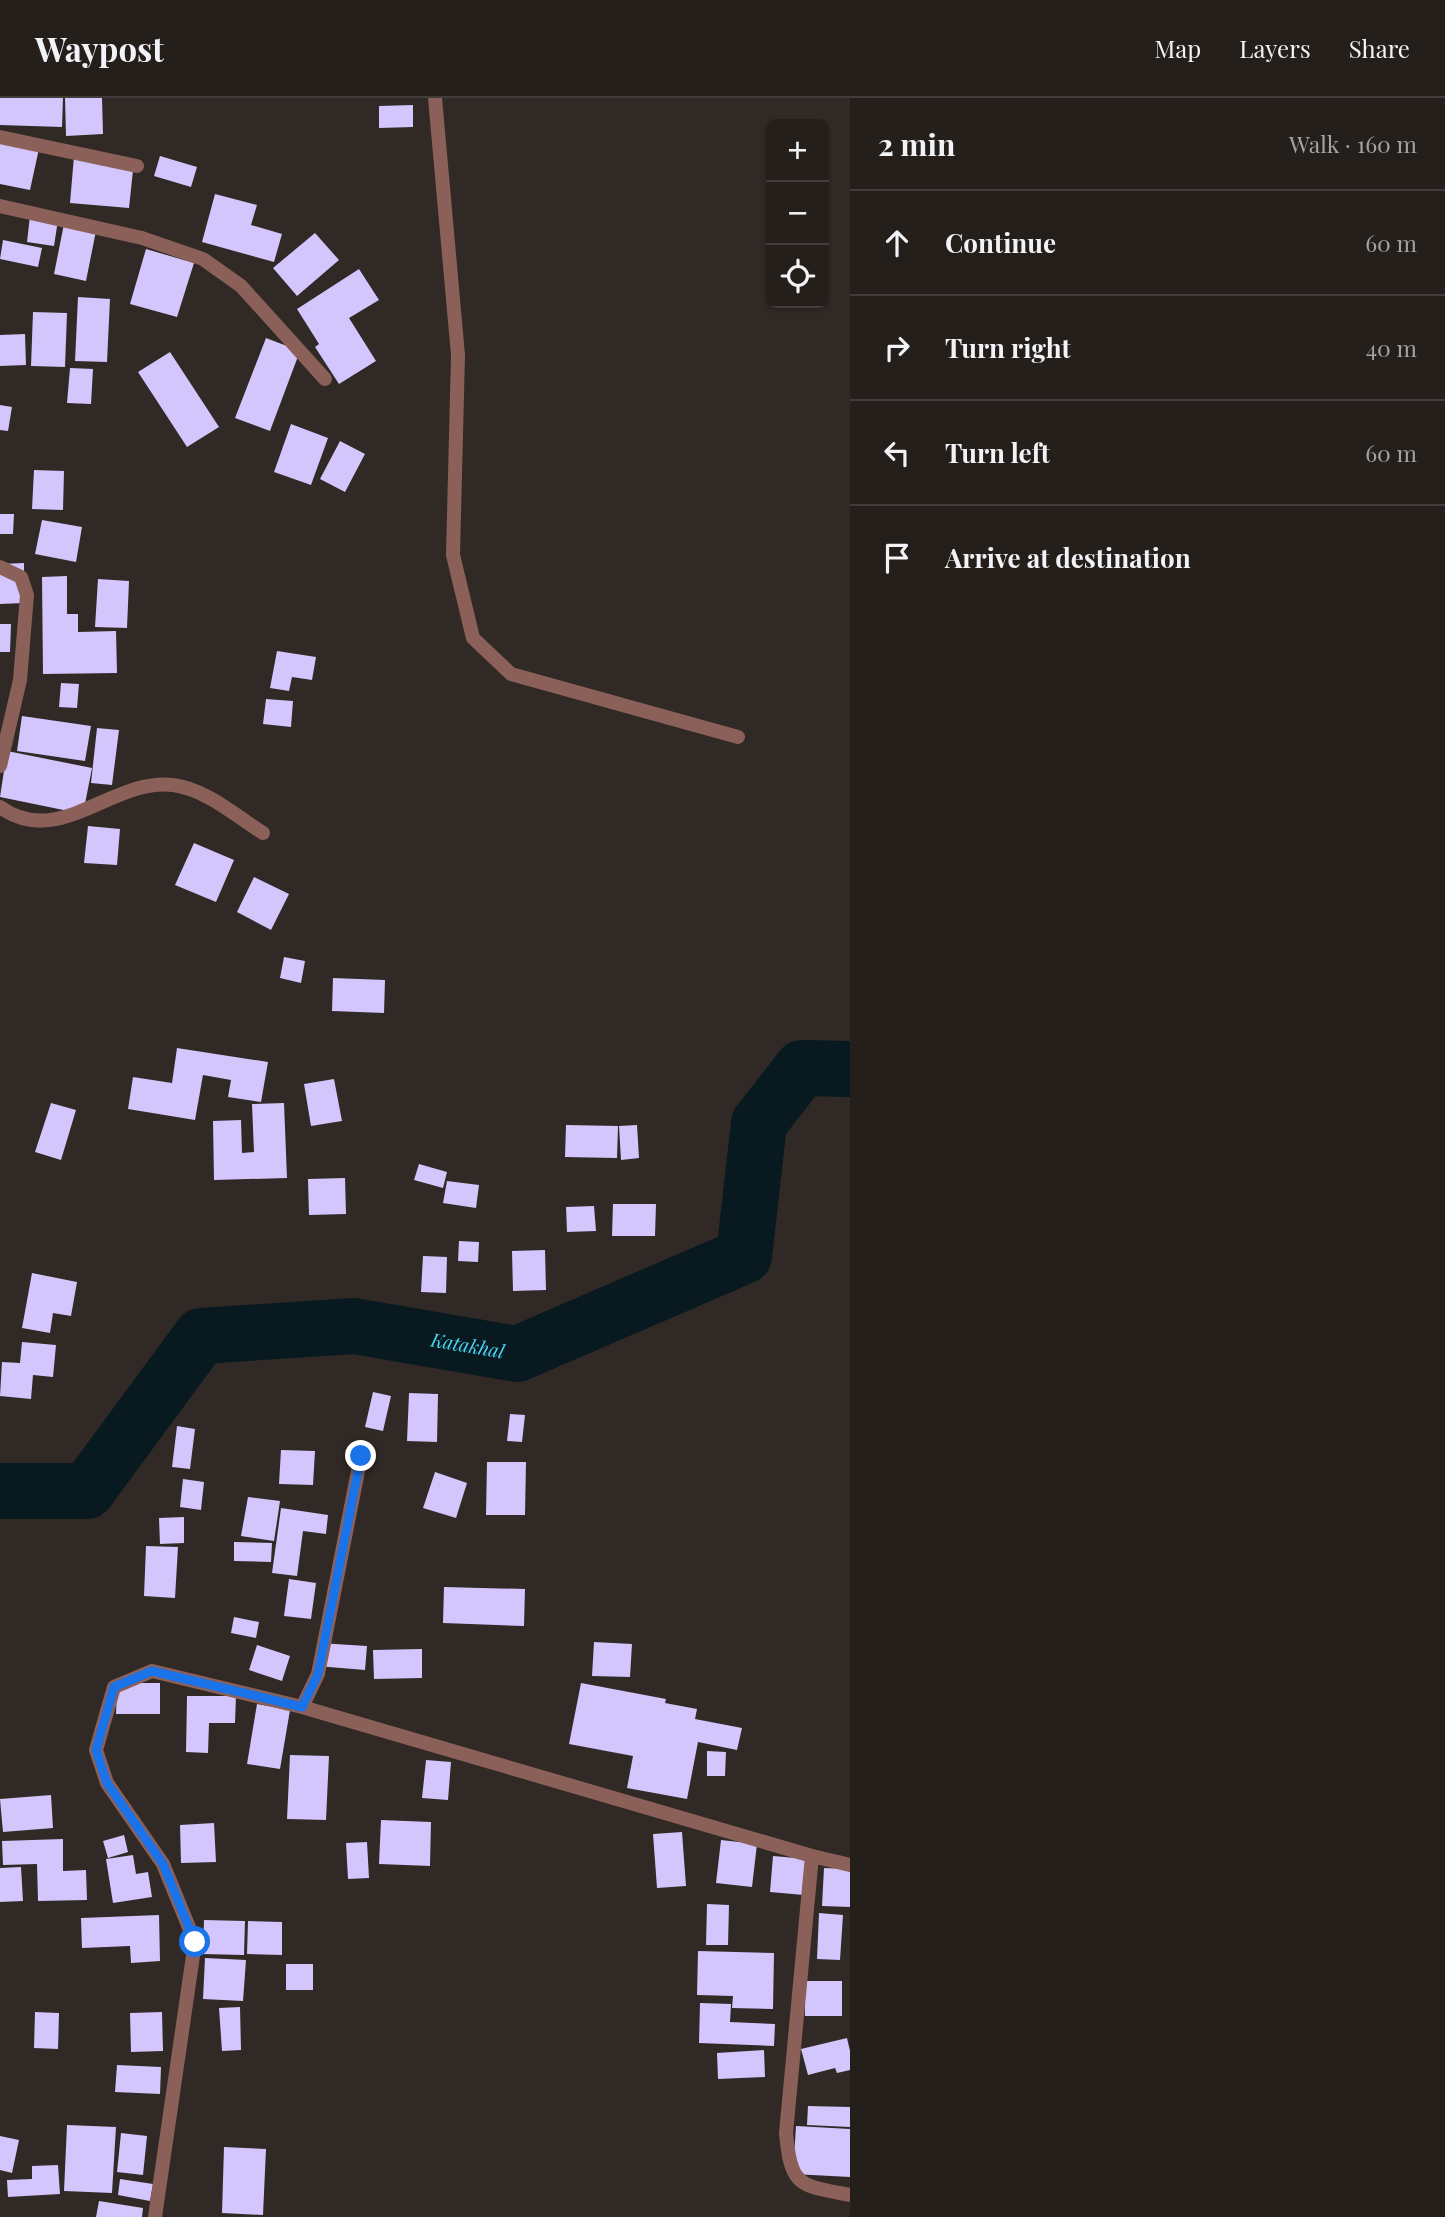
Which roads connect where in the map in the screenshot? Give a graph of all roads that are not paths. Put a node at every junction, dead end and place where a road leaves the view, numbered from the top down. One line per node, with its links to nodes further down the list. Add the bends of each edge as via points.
1 (435, 98): 7 (street, via 458,355 453,555 473,638 511,674)
2 (0, 137): 3 (street)
3 (137, 166)
4 (0, 206): 5 (street, via 142,238 203,259 242,286)
5 (326, 379)
6 (0, 568): 8 (street, via 21,577 27,595 20,680)
7 (738, 737)
8 (0, 766)
9 (0, 807): 10 (street, via 15,818 63,819 151,784 174,785 197,791)
10 (263, 833)
11 (361, 1456): 12 (street, via 318,1674)
12 (302, 1707): 13 (street); 16 (street, via 152,1671 114,1687 96,1750 107,1783 163,1864 195,1942)
13 (813, 1856): 14 (street); 15 (street, via 786,2133 794,2175 808,2186)
14 (850, 1865)
15 (850, 2194)
16 (155, 2217)

